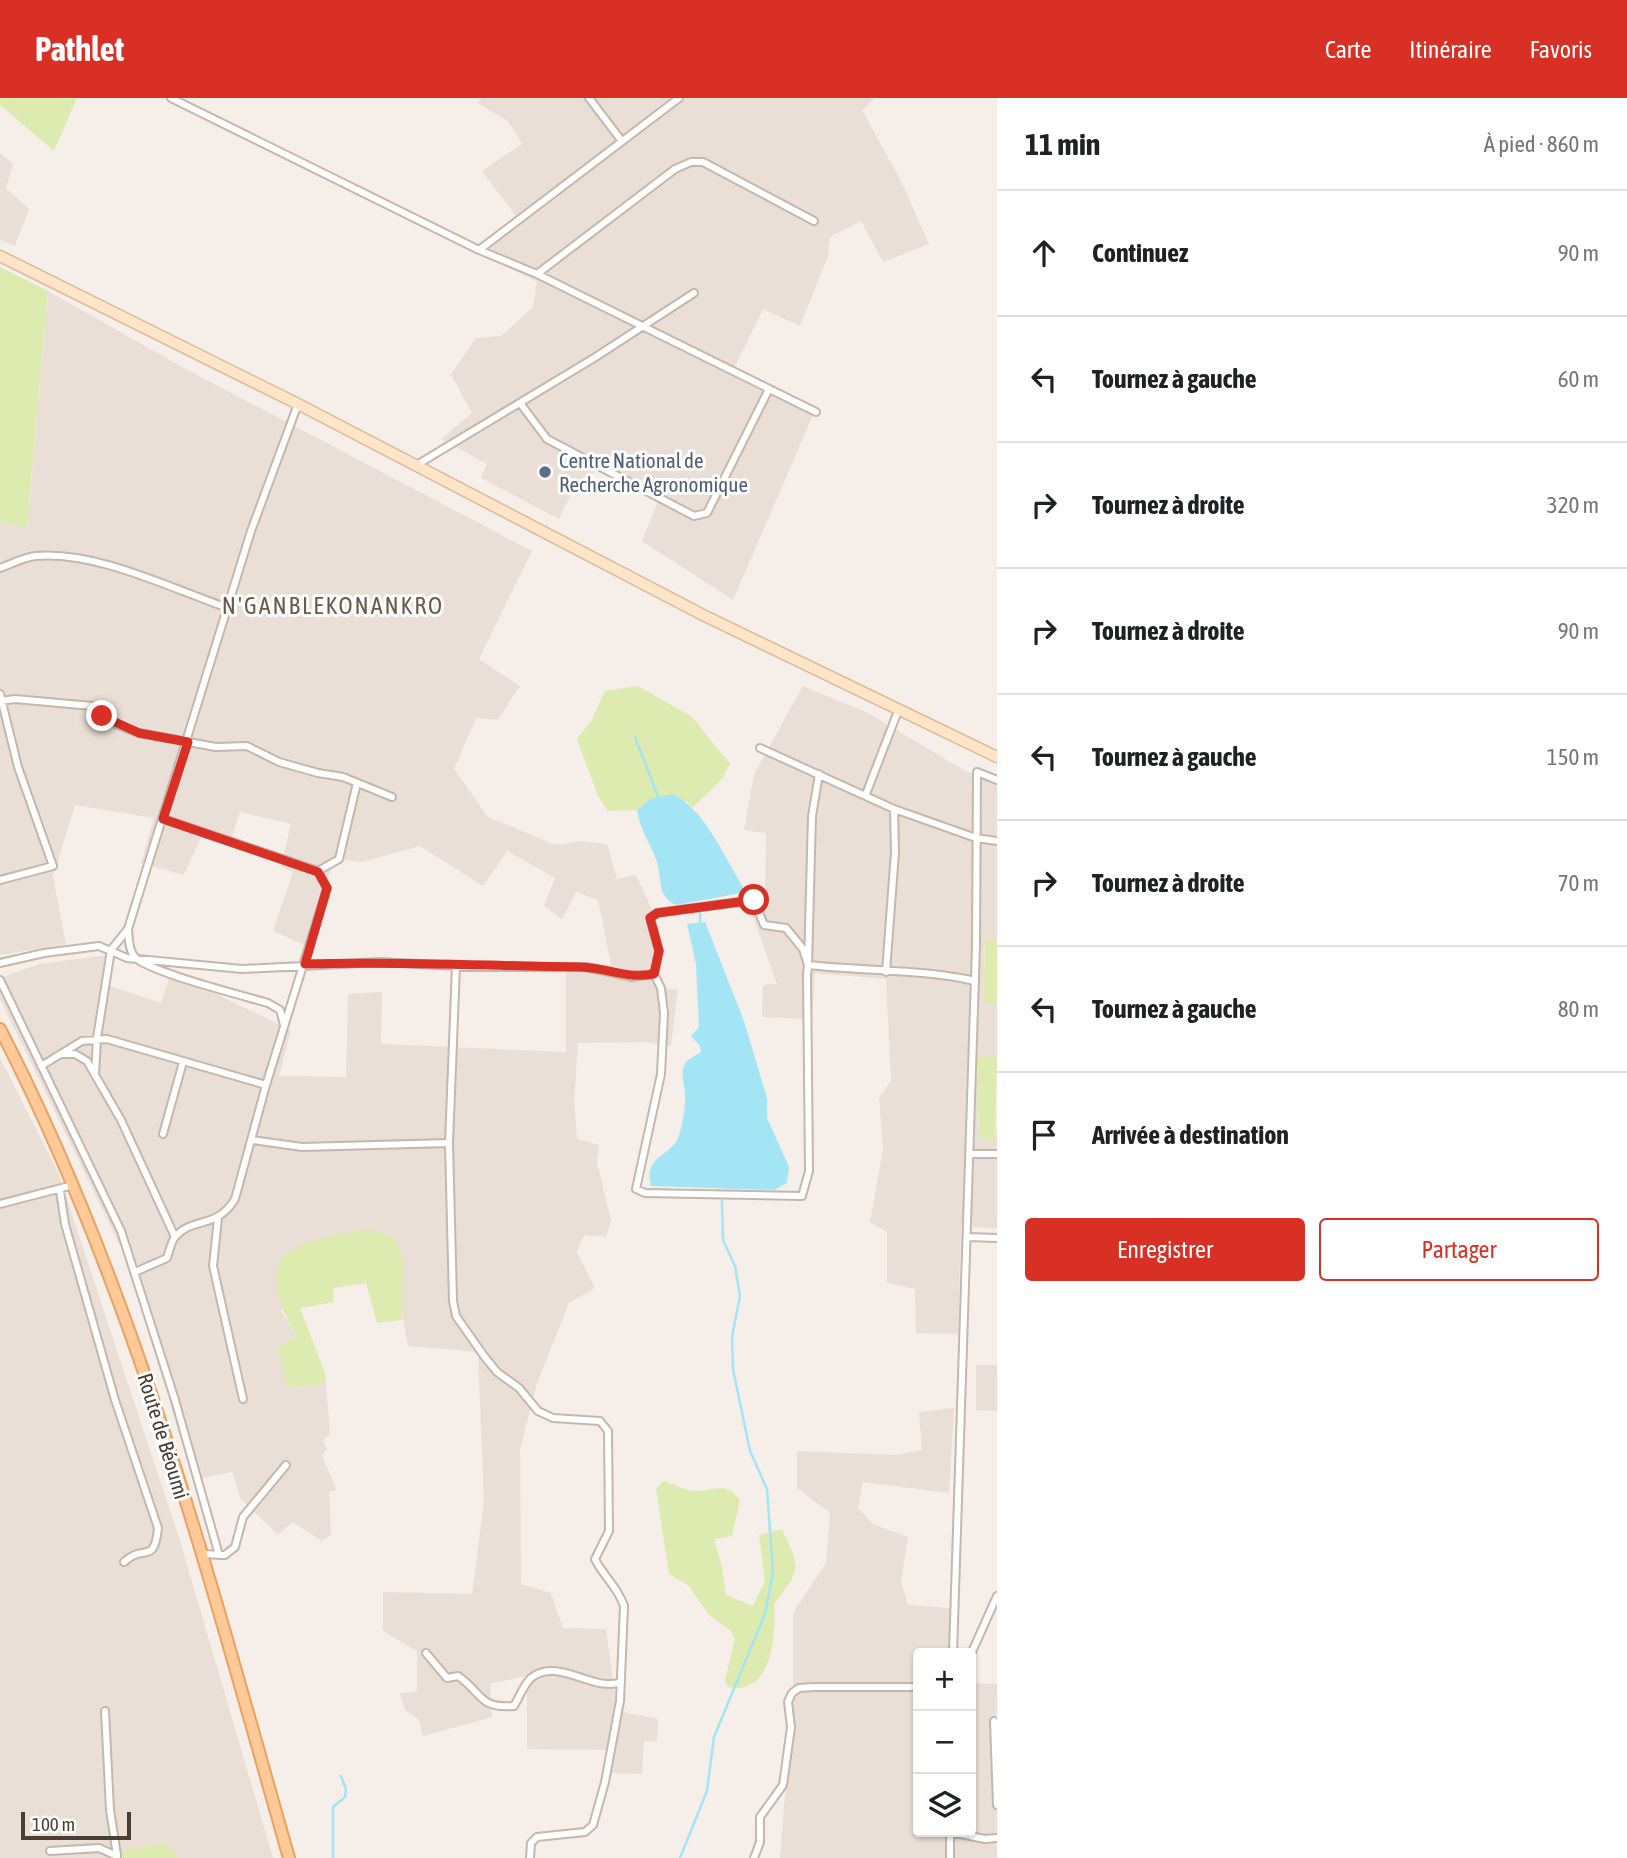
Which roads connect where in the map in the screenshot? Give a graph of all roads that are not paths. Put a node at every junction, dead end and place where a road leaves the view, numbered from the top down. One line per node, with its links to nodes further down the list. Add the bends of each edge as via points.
1 (171, 98): 6 (street)
2 (589, 98): 4 (street)
3 (679, 98): 4 (street)
4 (621, 141): 6 (street)
5 (814, 221): 8 (street, via 721,169 691,162 675,169)
6 (479, 250): 8 (street)
7 (0, 256): 13 (main road)
8 (537, 274): 10 (street)
9 (694, 293): 10 (street)
10 (641, 327): 11 (street); 12 (street)
11 (769, 389): 12 (street, via 707,513 701,516 553,443); 14 (street)
12 (520, 403): 15 (street)
13 (298, 404): 15 (main road); 17 (street)
14 (816, 412)
15 (415, 466): 19 (main road)
16 (0, 568): 17 (street, via 32,556 70,557)
17 (228, 608): 20 (street)
18 (1, 699): 20 (street, via 92,706 118,726); 33 (street, via 21,777 53,866)
19 (898, 711): 22 (main road); 26 (street)
20 (188, 742): 25 (street, via 247,746 298,768); 29 (street)
21 (760, 748): 23 (street)
22 (997, 757)
23 (819, 774): 26 (street); 39 (street, via 812,816)
24 (997, 780): 30 (street, via 977,772)
25 (357, 783): 27 (street); 32 (street, via 339,859)
26 (866, 794): 28 (street)
27 (392, 797)
28 (894, 809): 30 (street); 41 (street)
29 (163, 819): 32 (street); 34 (street)
30 (975, 838): 31 (street); 44 (street)
31 (997, 841)
32 (318, 872): 38 (street, via 327,888)
33 (0, 880)
34 (128, 929): 35 (street); 36 (street)
35 (111, 950): 36 (street); 37 (street, via 79,948); 47 (street)
36 (135, 958): 38 (street, via 242,969); 45 (street, via 268,1003 280,1010)
37 (0, 963)
38 (305, 964): 40 (street); 45 (street)
39 (808, 965): 41 (street); 42 (street, via 803,949 786,928 764,925 754,900 740,900 657,913 650,918 659,951); 42 (street, via 809,1171 802,1196 636,1189 661,1074 662,988)
40 (456, 966): 42 (street, via 601,968 632,977); 55 (street)
41 (886, 972): 44 (street, via 940,973)
42 (654, 974)
43 (0, 980): 50 (street)
44 (975, 981): 56 (street)
45 (285, 1028): 52 (street)
46 (0, 1029): 58 (main road, Route de Béoumi)
47 (97, 1038): 48 (street, via 82,1041); 49 (street); 51 (street)
48 (62, 1054): 50 (street); 51 (street, via 75,1054 87,1061)
49 (183, 1062): 52 (street); 53 (street)
50 (41, 1066): 65 (street, via 96,1177)
51 (95, 1074): 62 (street)
52 (265, 1085): 54 (street)
53 (163, 1134)
54 (252, 1140): 55 (street, via 302,1147); 61 (street, via 235,1199)
55 (449, 1143): 75 (street, via 456,1316 497,1372 519,1388 538,1411 552,1418 600,1421 608,1431 608,1531 595,1559 624,1606)
56 (970, 1154): 57 (street); 63 (street)
57 (997, 1154)
58 (74, 1185): 59 (street); 68 (main road, Route de Béoumi, via 133,1339)
59 (60, 1191): 60 (street); 70 (street, via 65,1224 115,1400 158,1528 156,1547)
60 (0, 1204)
61 (218, 1218): 62 (street); 66 (street, via 213,1266)
62 (175, 1237): 65 (street, via 167,1258)
63 (967, 1237): 64 (street); 72 (street)
64 (997, 1238)
65 (135, 1272): 69 (street)
66 (243, 1398)
67 (286, 1465): 69 (street, via 243,1517 235,1547)
68 (200, 1553): 69 (street); 86 (main road, Route de Béoumi)
69 (219, 1555)
70 (124, 1562)
71 (997, 1596): 73 (street)
72 (953, 1648)
73 (974, 1648)
74 (426, 1653): 75 (street, via 447,1678 458,1676 476,1697 496,1707 514,1706 531,1677 549,1672 612,1686)
75 (621, 1682): 87 (street, via 612,1749 593,1825 585,1832 537,1837 531,1843)
76 (913, 1687): 88 (street, via 814,1687 792,1693 783,1784 760,1817 760,1842)
77 (105, 1711): 84 (street, via 110,1810)
78 (994, 1721): 79 (street)
79 (997, 1805)
80 (950, 1837): 85 (street)
81 (975, 1837): 82 (street)
82 (997, 1838)
83 (50, 1851): 84 (street, via 99,1847)
84 (118, 1856)
85 (948, 1857)
86 (289, 1858)
87 (530, 1858)
88 (754, 1858)

